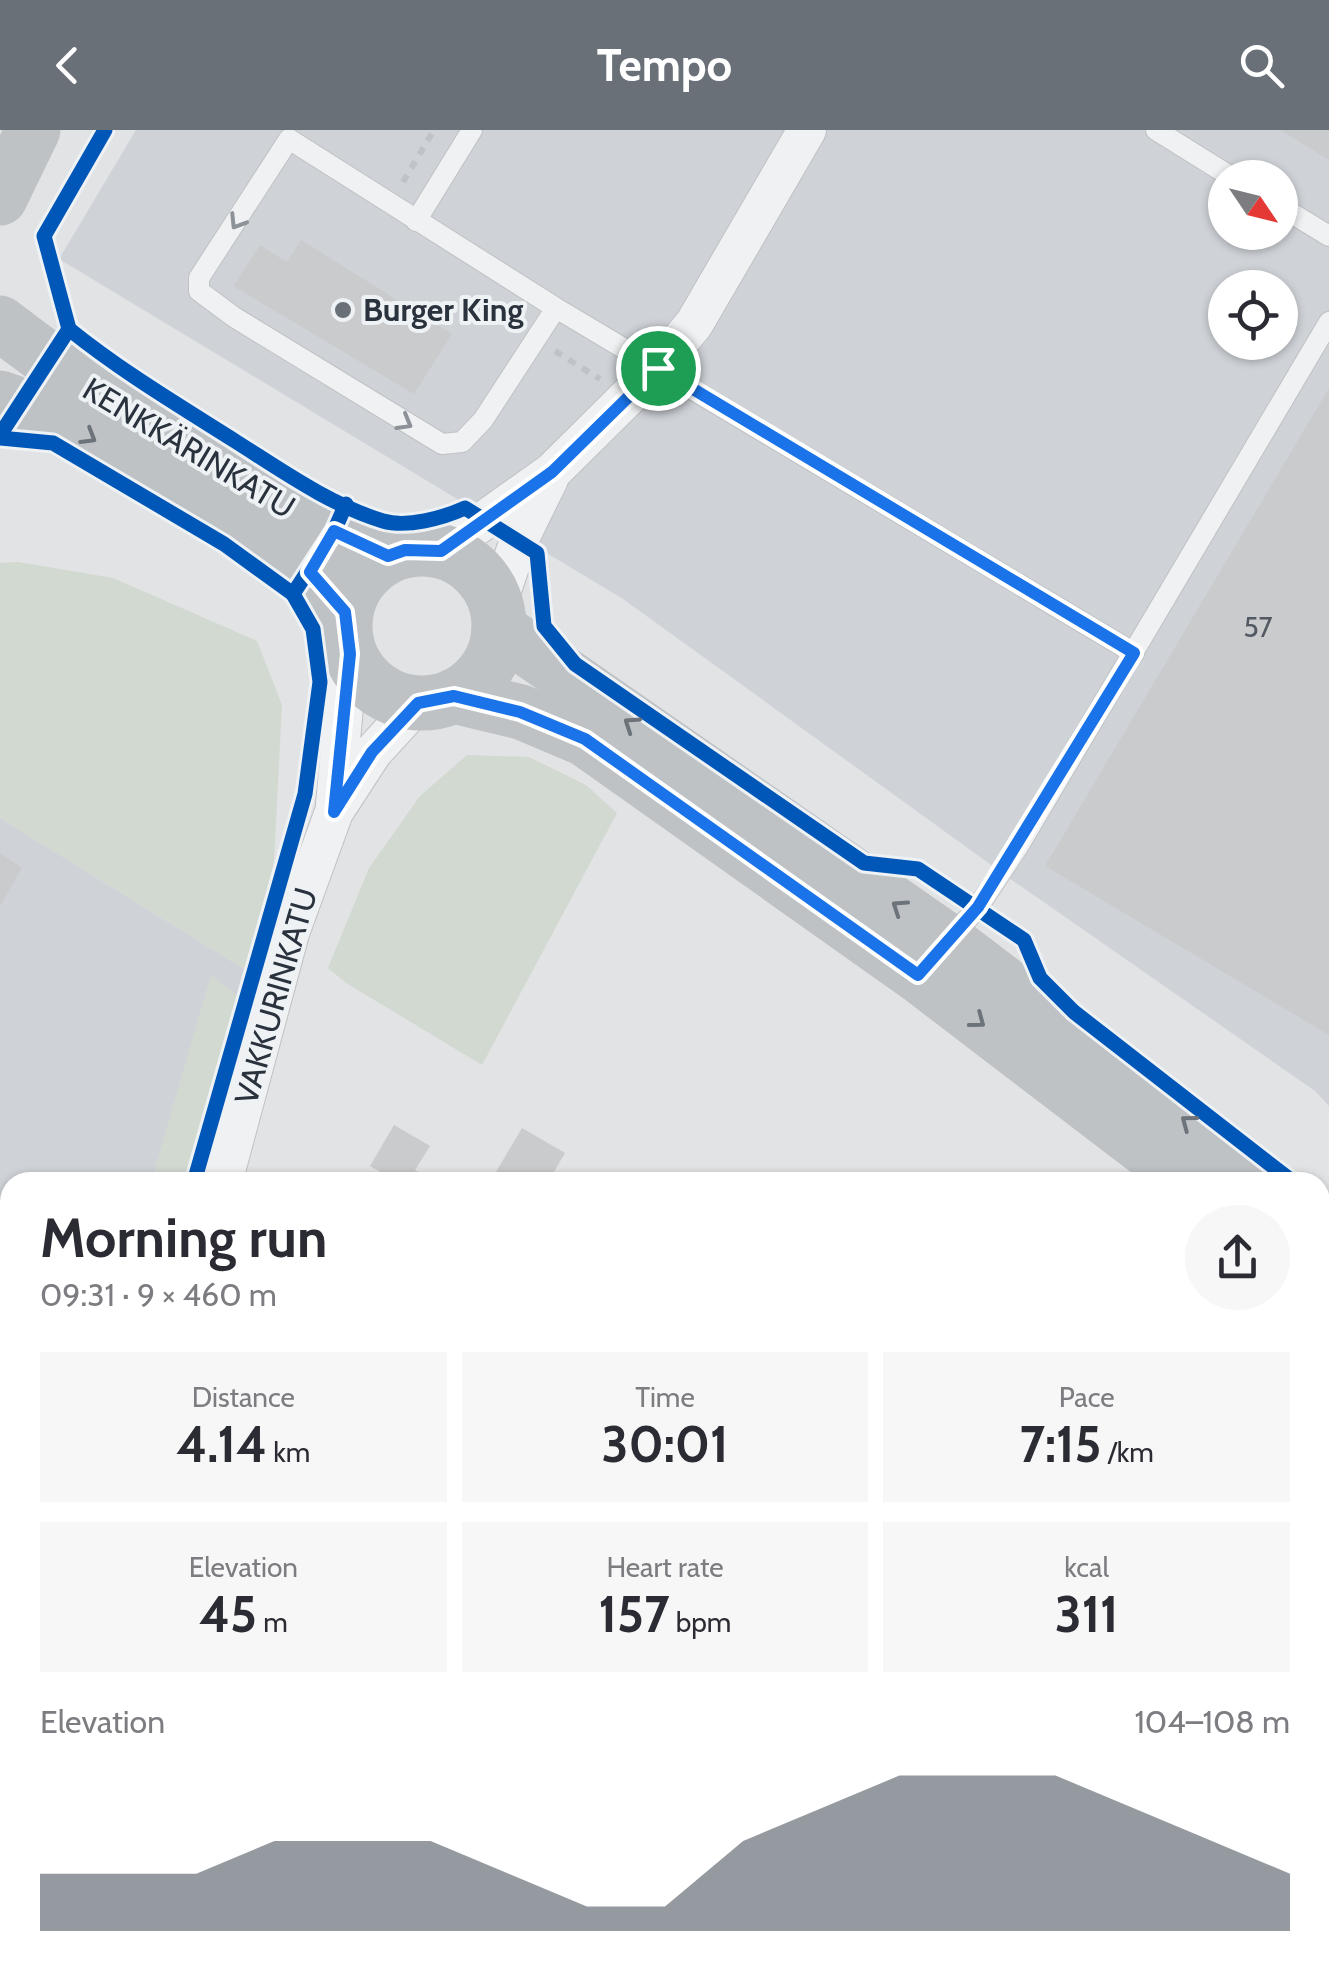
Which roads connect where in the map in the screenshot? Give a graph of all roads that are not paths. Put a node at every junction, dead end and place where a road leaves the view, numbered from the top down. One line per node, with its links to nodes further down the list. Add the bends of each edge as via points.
1 (29, 130): 5 (street); 7 (street)
2 (472, 130): 9 (lane)
3 (807, 130): 14 (street, via 694,324)
4 (1156, 130): 6 (lane)
5 (0, 159)
6 (1208, 162)
7 (0, 198)
8 (1298, 217): 10 (lane)
9 (416, 222): 11 (lane); 11 (lane, one-way to 11, via 289,139 200,278 200,291 442,444 462,442 483,420)
10 (1329, 236)
11 (556, 308): 14 (lane)
12 (1329, 322): 21 (lane)
13 (0, 323): 18 (street, KENKKÄRINKATU, via 109,402 277,504)
14 (658, 368): 16 (street); 21 (lane)
15 (0, 398): 20 (street, KENKKÄRINKATU, one-way to 20, via 54,417 293,558 310,572)
16 (552, 472): 17 (street); 19 (street, via 518,540)
17 (441, 551): 18 (street); 19 (street, via 476,571)
18 (388, 556): 20 (street, via 354,590)
19 (498, 617): 22 (street, via 486,669); 24 (street, one-way to 19)
20 (347, 633): 22 (street, via 360,673 376,689 396,699); 23 (street)
21 (1134, 653): 24 (lane, via 1018,847)
22 (436, 700): 23 (street, via 372,752); 24 (street, via 520,712 585,739)
23 (334, 812): 25 (street, VAKKURINKATU, via 290,933)
24 (933, 958): 26 (street, one-way to 26); 27 (street, one-way to 24)
25 (226, 1172)
26 (1178, 1172)
27 (1249, 1172)

